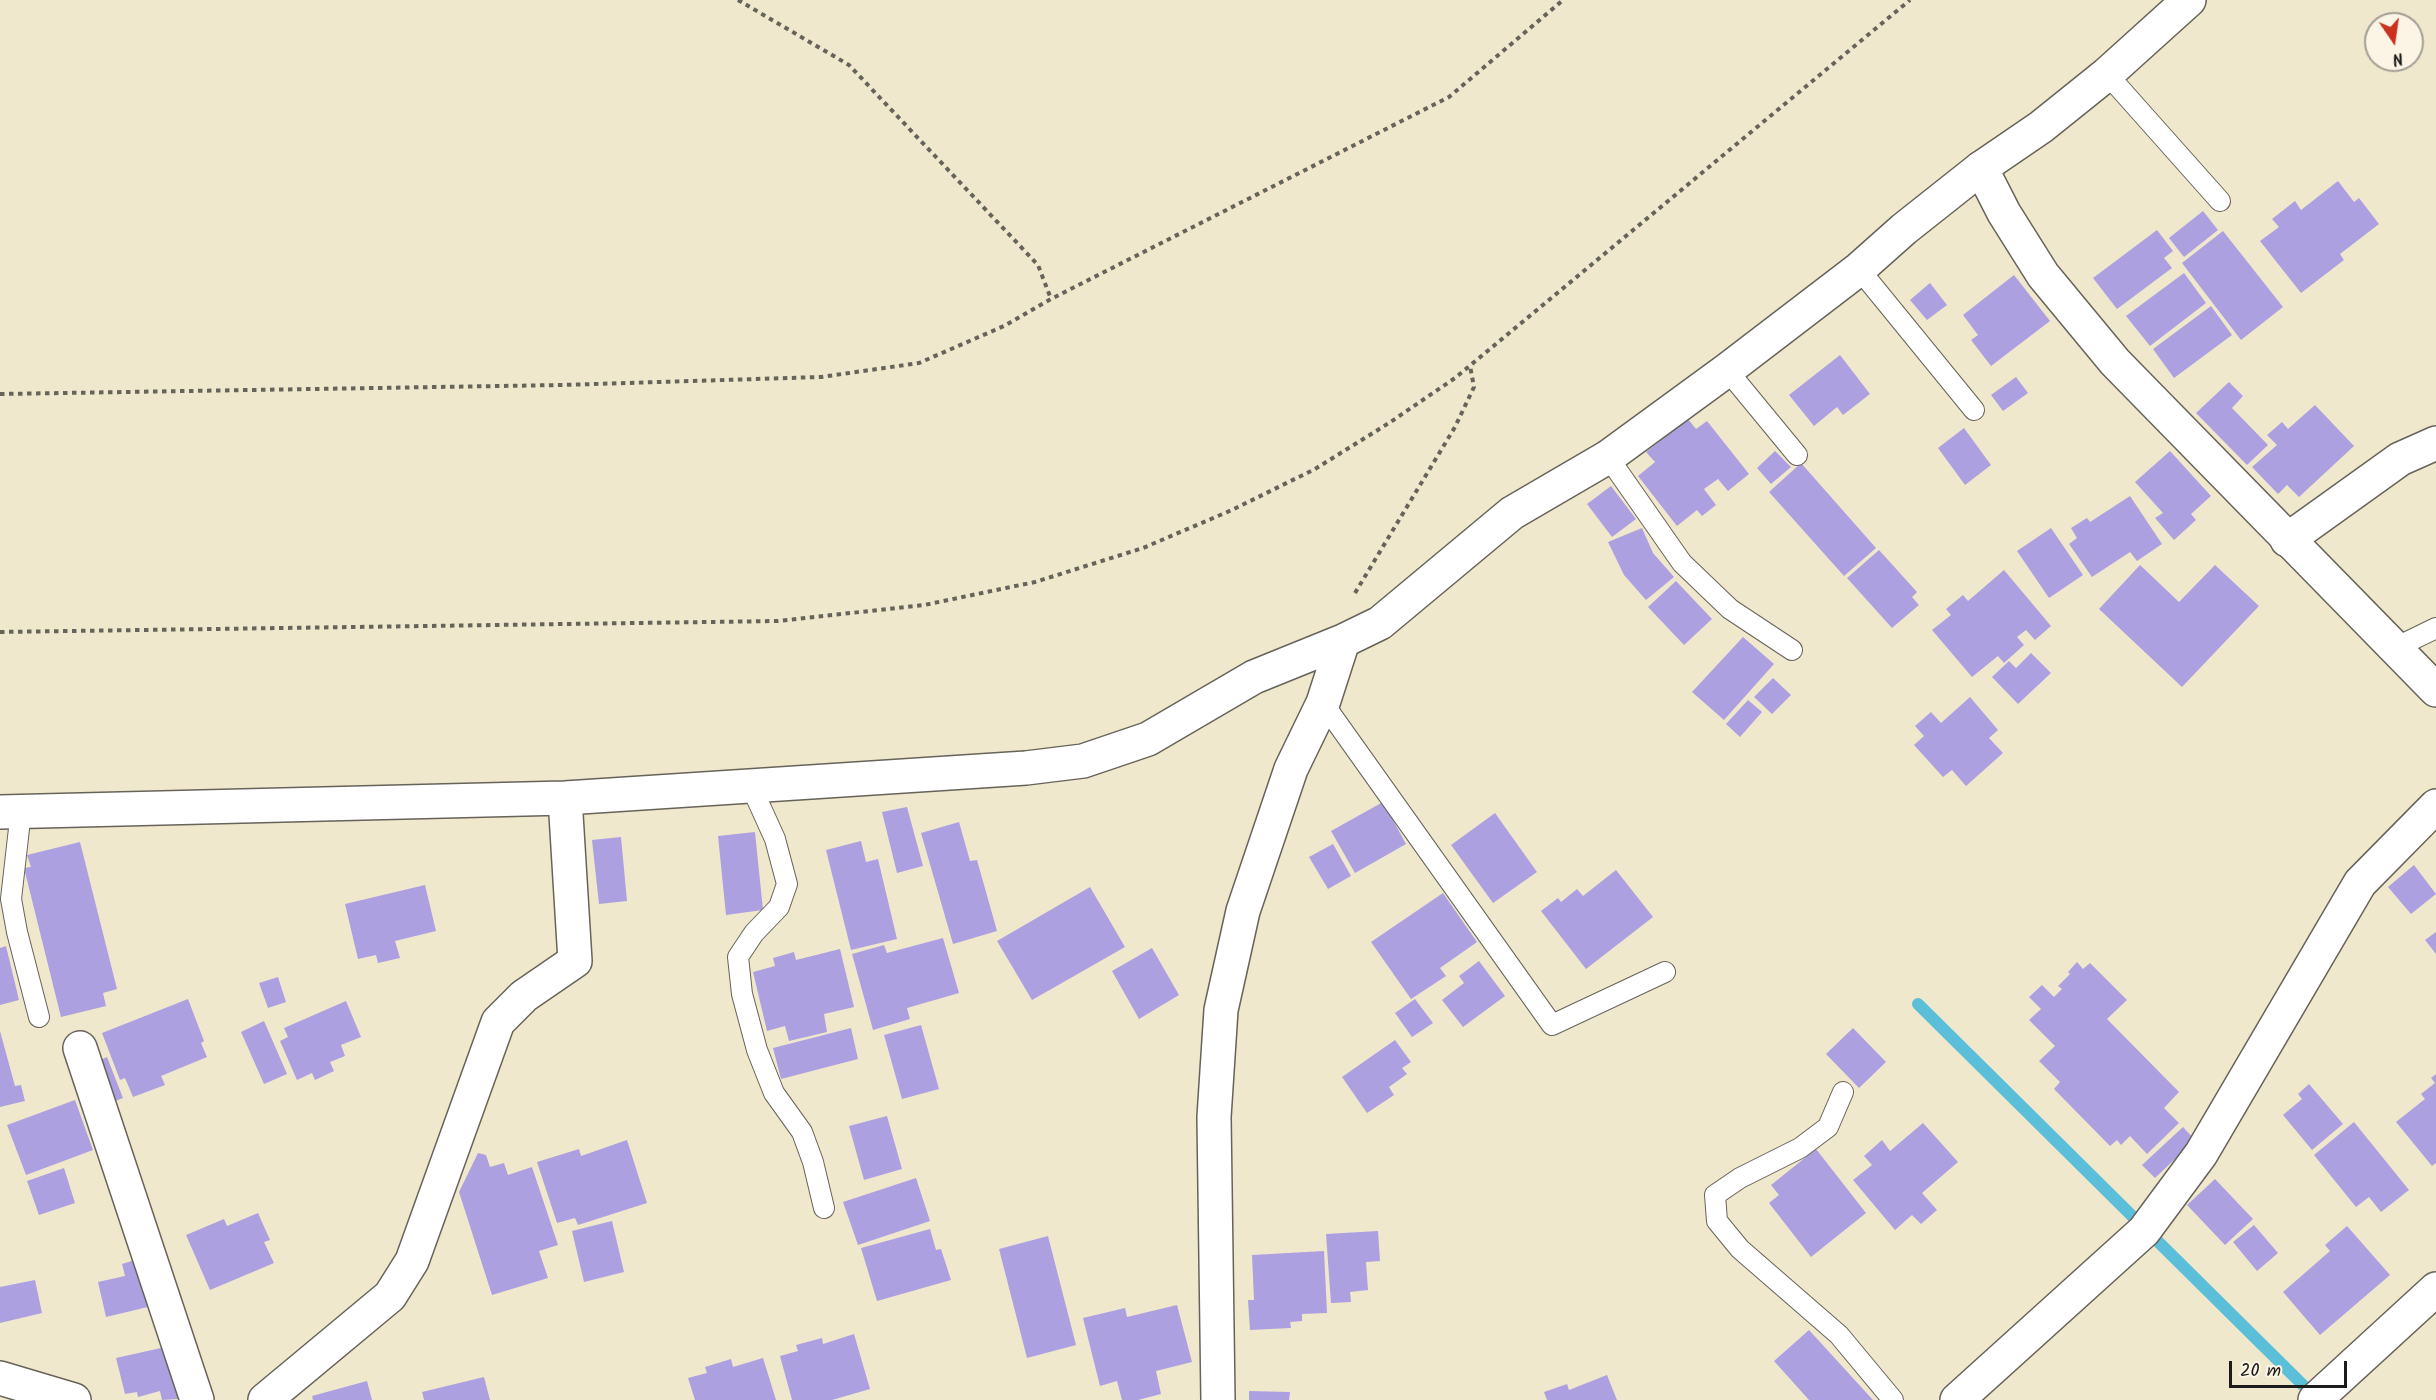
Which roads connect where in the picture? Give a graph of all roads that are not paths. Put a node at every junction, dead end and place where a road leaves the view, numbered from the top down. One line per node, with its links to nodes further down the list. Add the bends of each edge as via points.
1 (2188, 0): 2 (street)
2 (2107, 74): 3 (street, via 2041,127); 4 (lane)
3 (1981, 168): 5 (street); 11 (street, via 2043,275 2115,362)
4 (2220, 201)
5 (1859, 269): 6 (street); 7 (lane)
6 (1727, 370): 9 (lane); 10 (street)
7 (1974, 410)
8 (2436, 443): 11 (street, via 2400,459)
9 (1797, 455)
10 (1608, 457): 13 (street, via 1512,513 1380,623); 15 (lane, via 1682,563 1730,609)
11 (2287, 540): 14 (street)
12 (2436, 628): 14 (lane)
13 (1343, 641): 17 (street); 18 (street, via 1254,677 1148,739 1083,761)
14 (2394, 648): 16 (street)
15 (1792, 650)
16 (2436, 690)
17 (1323, 703): 23 (lane, via 1552,1025); 33 (street, via 1291,769 1243,911 1221,1010 1214,1117)
18 (751, 786): 19 (street); 27 (lane, via 775,839 787,884 779,907 738,957 742,993 757,1050 774,1093 806,1142)
19 (565, 798): 21 (street); 32 (street, via 575,961 524,996 498,1022 412,1262 390,1296)
20 (2436, 806): 35 (street, via 2360,883 2201,1154 2144,1231)
21 (10, 812): 22 (lane)
22 (6, 899): 24 (lane)
23 (1665, 972)
24 (39, 1017)
25 (80, 1048): 31 (street)
26 (1843, 1092): 34 (lane, via 1827,1127 1800,1148 1715,1195 1717,1221 1740,1249 1839,1335)
27 (824, 1208)
28 (2436, 1289): 36 (street)
29 (0, 1378): 30 (street)
30 (74, 1400)
31 (197, 1400)
32 (265, 1400)
33 (1218, 1400)
34 (1893, 1400)
35 (1957, 1400)
36 (2315, 1400)

